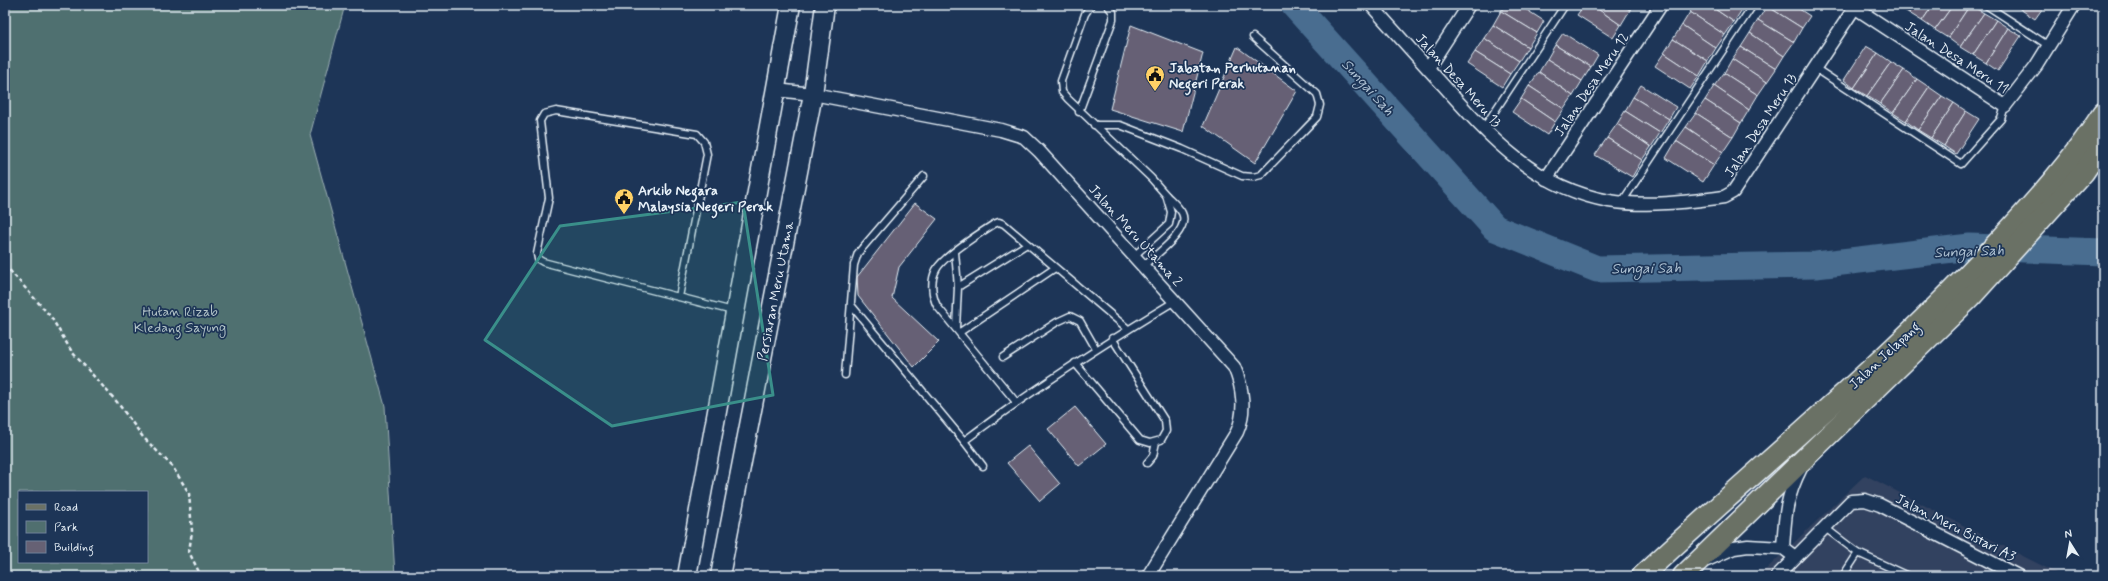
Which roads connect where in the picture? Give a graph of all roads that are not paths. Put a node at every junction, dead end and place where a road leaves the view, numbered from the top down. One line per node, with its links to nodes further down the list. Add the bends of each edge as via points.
1 (791, 5): 17 (main road)
2 (825, 5): 18 (main road, Persiaran Meru Utama)
3 (1090, 5): 20 (lane, via 1061,81 1062,92)
4 (1107, 5): 20 (lane, via 1112,12 1112,20)
5 (1371, 5): 15 (street, Jalan Desa Meru 13)
6 (1469, 5): 15 (street)
7 (1564, 5): 23 (lane)
8 (1661, 5): 26 (street, Jalan Desa Meru 12)
9 (1753, 5): 28 (lane)
10 (1986, 5): 14 (lane)
11 (2074, 5): 14 (street, Jalan Desa Meru 11)
12 (1853, 6): 16 (street, Jalan Desa Meru 13); 19 (street, Jalan Desa Meru 11)
13 (1253, 37): 22 (lane, via 1317,94 1320,105 1317,117 1261,175 1242,176 1182,149 1120,126)
14 (2049, 46): 19 (street, Jalan Desa Meru 11)
15 (1428, 68): 23 (street, Jalan Desa Meru 13)
16 (1815, 68): 19 (lane, via 1961,164 2001,119); 28 (street, Jalan Desa Meru 13, via 1733,192 1724,197 1705,199 1647,204)
17 (776, 90): 18 (street, Jalan Meru Utama 2); 40 (main road)
18 (813, 94): 32 (street, Jalan Meru Utama 2, via 1001,130 1024,137); 61 (main road, Persiaran Meru Utama)
19 (2005, 106)
20 (1079, 112): 22 (lane)
21 (2103, 113): 29 (main road, Jalan Jelapang)
22 (1094, 126): 27 (lane)
23 (1483, 129): 26 (street, Jalan Desa Meru 13, via 1518,160)
24 (2103, 144): 29 (main road, Jalan Jelapang, via 2084,172)
25 (924, 176): 39 (lane, via 858,253 854,265)
26 (1546, 179): 28 (street, Jalan Desa Meru 13, via 1587,195)
27 (1166, 195): 32 (lane, via 1171,212 1169,224); 33 (lane, via 1182,213 1184,223 1181,231)
28 (1622, 202)
29 (2041, 206): 36 (main road, Jalan Jelapang)
30 (1027, 244): 31 (lane, via 999,222); 34 (lane); 35 (lane)
31 (955, 252): 35 (lane); 42 (lane, via 936,269 932,288 937,306)
32 (1134, 256): 33 (street, Jalan Meru Utama 2)
33 (1143, 266): 38 (street, Jalan Meru Utama 2)
34 (1055, 268): 41 (lane); 42 (lane)
35 (958, 287): 42 (lane)
36 (1964, 292): 51 (main road, Jalan Jelapang); 63 (main road, Jalan Jelapang, via 1867,372)
37 (679, 297): 37 (lane, via 707,154 704,142 697,134 556,111 544,114 540,121 549,198 538,259); 40 (lane)
38 (1175, 301): 41 (lane); 62 (street, Jalan Meru Utama 2, via 1234,367 1242,391 1242,415 1237,432)
39 (851, 305): 47 (lane); 49 (lane)
40 (736, 312): 60 (main road)
41 (1128, 329): 43 (lane)
42 (958, 330): 48 (lane)
43 (1112, 338): 44 (lane); 50 (lane, via 1165,421 1167,426 1164,437)
44 (1096, 349): 45 (lane, via 1080,321 1070,316); 46 (lane)
45 (1003, 357)
46 (1075, 363): 48 (lane); 50 (lane, via 1140,440 1145,443)
47 (845, 375)
48 (1016, 402): 49 (lane)
49 (964, 441): 53 (lane)
50 (1156, 442): 52 (lane, via 1153,456)
51 (1808, 454): 55 (street, via 1794,480 1787,502); 59 (main road, Jalan Jelapang)
52 (1147, 463)
53 (983, 466)
54 (1824, 527): 56 (lane); 57 (street); 58 (street, Jalan Meru Bistari A3, via 1851,501 1865,500 1880,505)
55 (1784, 548): 57 (street); 59 (street, via 1734,548)
56 (1858, 553): 65 (lane); 66 (lane)
57 (1795, 557): 64 (street)
58 (1995, 571): 67 (street, Jalan Meru Bistari A3)
59 (1685, 574)
60 (687, 576)
61 (720, 576)
62 (1148, 576)
63 (1642, 576)
64 (1777, 576)
65 (1843, 576)
66 (1908, 576)
67 (2018, 576)

